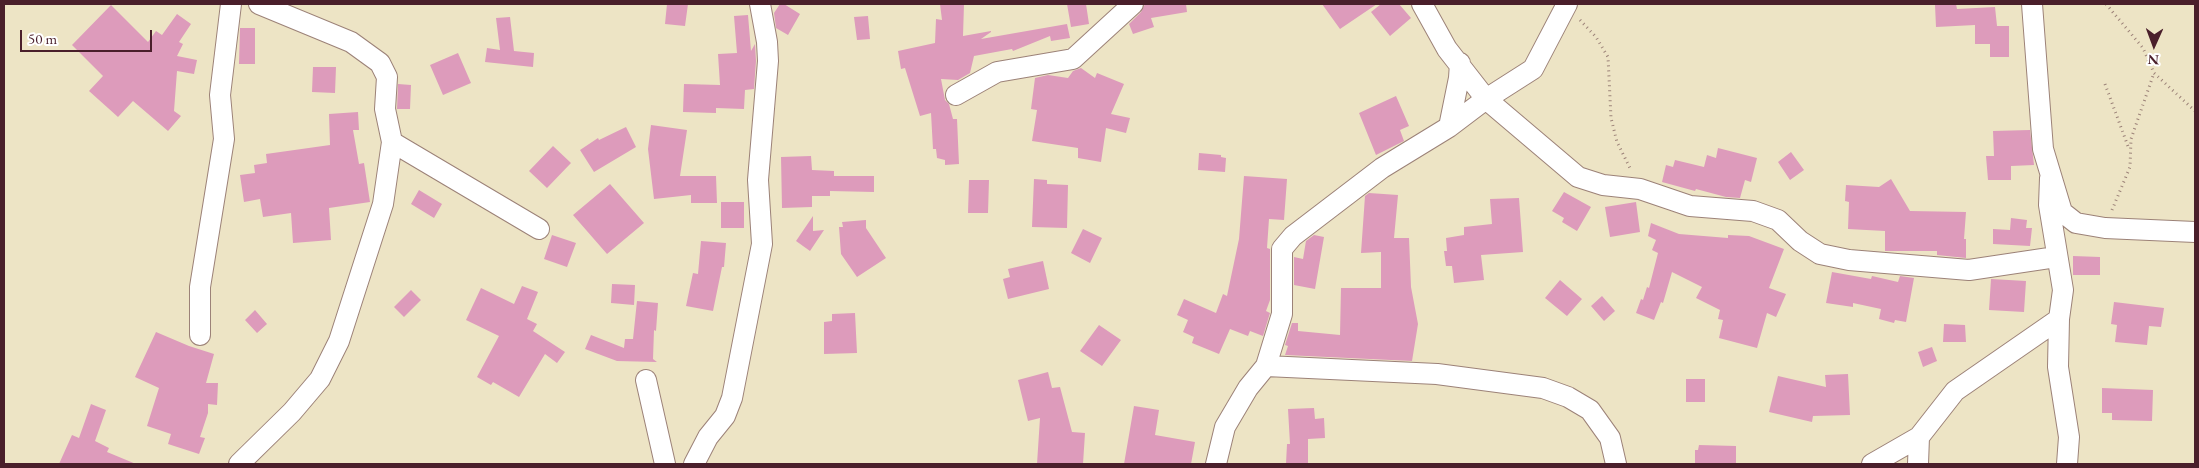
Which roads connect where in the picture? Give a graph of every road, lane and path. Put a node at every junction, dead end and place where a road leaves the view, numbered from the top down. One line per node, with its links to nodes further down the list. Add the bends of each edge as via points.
1 (231, 4): 25 (street, via 220,95 224,138 200,287)
2 (259, 4): 16 (street, via 351,42 380,63 387,77 385,109)
3 (760, 4): 31 (street, via 768,61 758,180 762,244 732,398 725,416 708,436)
4 (1133, 4): 12 (street, via 1073,59 997,72)
5 (1422, 4): 9 (street, via 1447,49)
6 (2032, 4): 18 (street, via 2043,149)
7 (2106, 4): 10 (path, via 2143,48)
8 (1566, 5): 13 (street, via 1533,69); 19 (path, via 1596,37 1608,57 1611,118 1617,142)
9 (1460, 63): 13 (street); 15 (street)
10 (2154, 73): 14 (path); 17 (path, via 2130,139)
11 (2105, 84): 17 (path)
12 (956, 95)
13 (1486, 99): 15 (street); 19 (street, via 1578,177 1603,185)
14 (2195, 111)
15 (1449, 127): 26 (street, via 1382,168 1293,236 1282,249 1282,314)
16 (392, 142): 21 (street); 29 (street, via 383,204 339,341 320,379)
17 (2130, 152): 20 (path, via 2130,167)
18 (2050, 178): 20 (street, via 2062,212 2076,222); 23 (street, via 2049,205)
19 (1640, 189): 23 (street, via 1690,206 1753,211 1778,220 1820,254 1849,260 1969,270)
20 (2104, 228): 22 (street)
21 (539, 229)
22 (2195, 232)
23 (2056, 257): 24 (street, via 2062,290)
24 (2059, 319): 28 (street, via 1955,391); 36 (street, via 2058,367 2069,437)
25 (200, 335)
26 (1266, 366): 32 (street, via 1248,388 1225,427); 33 (street, via 1437,374 1543,388 1590,410 1610,438)
27 (646, 380): 30 (street)
28 (1919, 437): 34 (street); 35 (street)
29 (239, 464)
30 (665, 464)
31 (694, 464)
32 (1216, 464)
33 (1616, 464)
34 (1872, 464)
35 (1918, 464)
36 (2068, 464)

